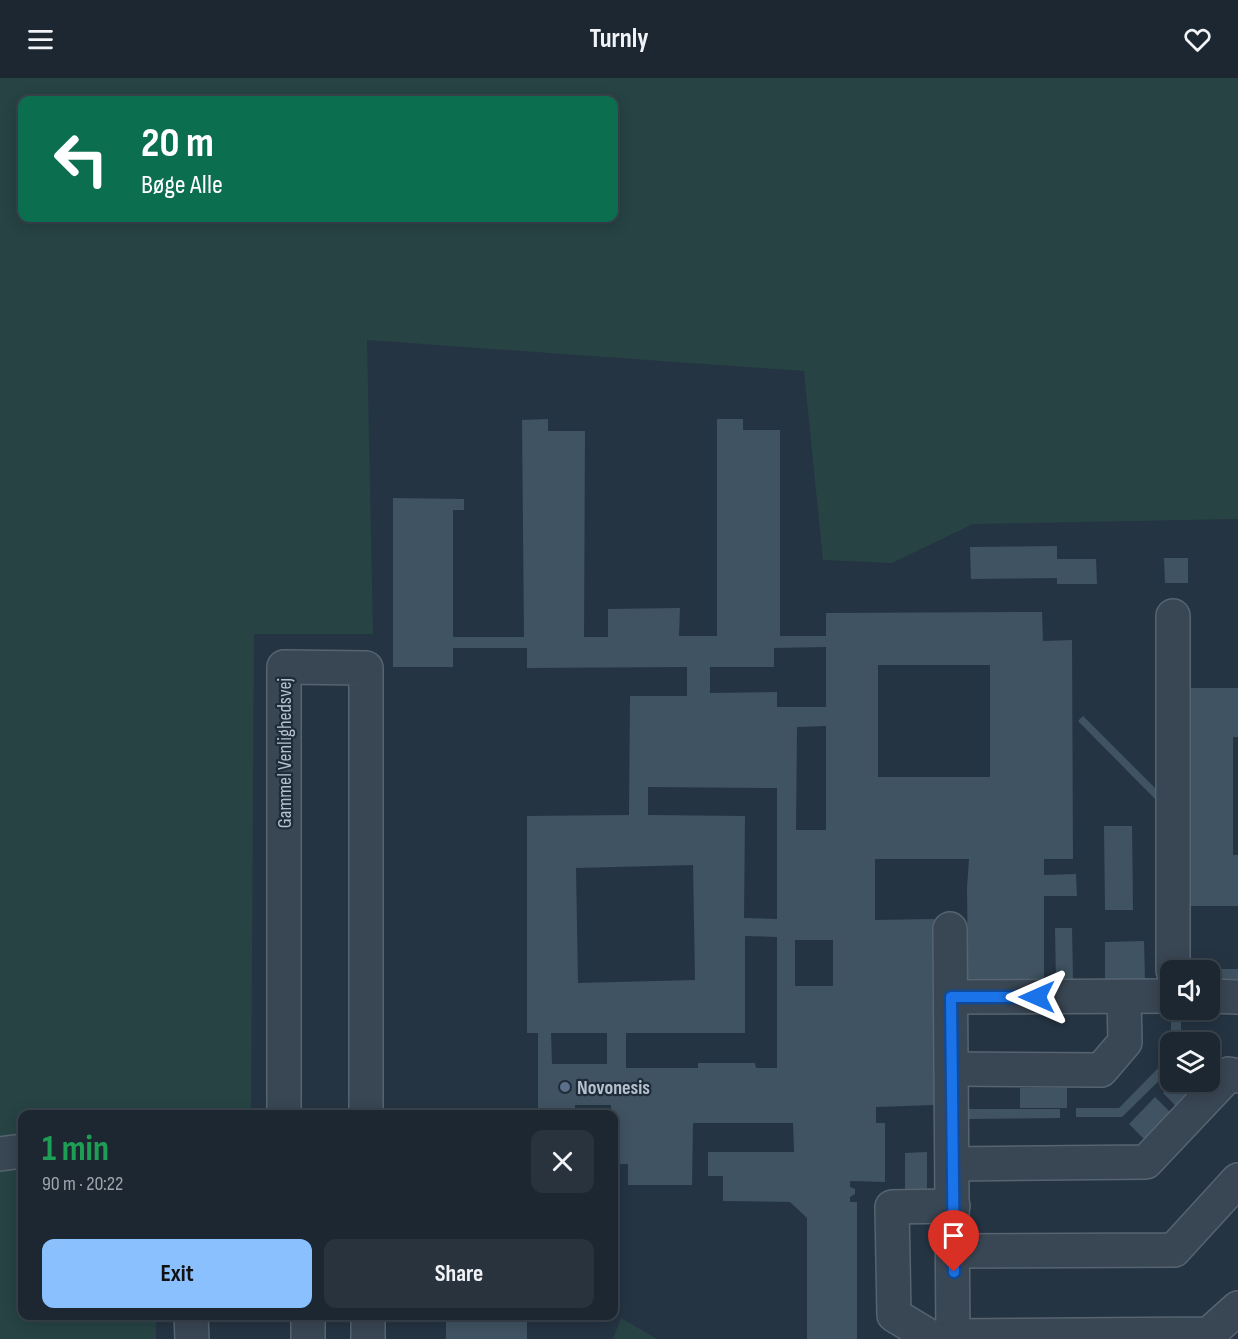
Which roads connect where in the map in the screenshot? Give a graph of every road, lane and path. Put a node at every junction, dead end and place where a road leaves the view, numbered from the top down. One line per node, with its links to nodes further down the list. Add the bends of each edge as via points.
1 (1173, 616): 3 (street)
2 (950, 929): 6 (street)
3 (1173, 960)
4 (1160, 996): 7 (street)
5 (1220, 996): 8 (street)
6 (951, 997): 7 (street); 9 (street)
7 (1124, 997): 9 (street, via 1125,1042 1101,1070)
8 (1238, 997)
9 (952, 1069): 15 (street)
10 (1238, 1076): 15 (street, via 1229,1074 1146,1162)
11 (284, 1110): 12 (street, Gammel Venlighedsvej, via 285,667 296,667 366,668)
12 (366, 1110)
13 (18, 1152): 14 (street)
14 (0, 1154)
15 (953, 1164): 17 (street)
16 (1238, 1180): 18 (street, via 1174,1250)
17 (953, 1206): 18 (street); 23 (street, via 892,1207 894,1315)
18 (954, 1251): 23 (street)
19 (1238, 1308): 23 (street, via 1209,1334)
20 (191, 1320): 24 (street)
21 (308, 1320): 25 (street)
22 (368, 1320): 26 (street)
23 (947, 1338)
24 (192, 1339)
25 (308, 1339)
26 (368, 1339)

